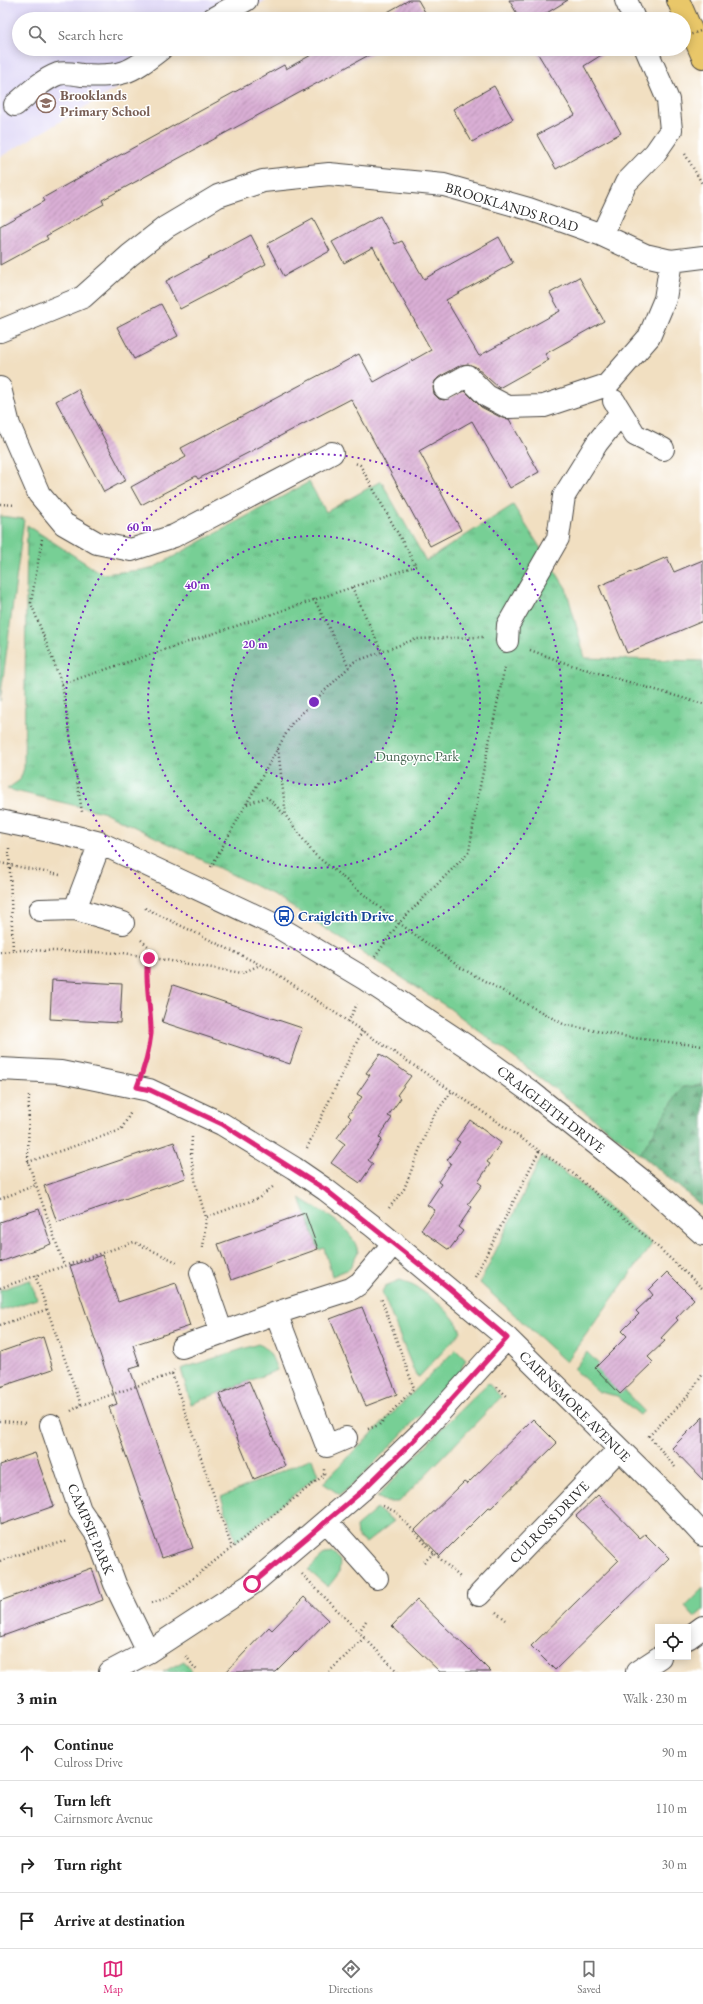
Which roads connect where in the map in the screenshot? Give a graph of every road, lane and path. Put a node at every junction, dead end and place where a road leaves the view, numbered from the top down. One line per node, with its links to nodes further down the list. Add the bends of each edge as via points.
1 (246, 0): 4 (street)
2 (626, 0): 5 (street)
3 (678, 0): 6 (highway)
4 (225, 12)
5 (631, 12)
6 (683, 12)
7 (691, 30): 12 (highway)
8 (703, 30): 9 (path, bridge)
9 (691, 34)
10 (152, 56): 13 (street, via 124,74 108,76 59,73)
11 (649, 56): 14 (street, via 668,100)
12 (703, 57)
13 (15, 105)
14 (671, 130): 15 (path); 16 (street, via 655,153 626,183)
15 (703, 185)
16 (602, 236): 18 (street, BROOKLANDS ROAD, via 645,255); 19 (street, BROOKLANDS ROAD, via 529,209 444,185 329,174 264,181 218,196 166,227 83,297)
17 (703, 256): 18 (street, BROOKLANDS ROAD)
18 (671, 261): 20 (street, via 665,299 649,337)
19 (0, 331)
20 (607, 385): 22 (street, via 544,406 508,407 487,396 467,376); 23 (street)
21 (0, 388): 27 (street, via 9,425 39,494)
22 (445, 388)
23 (620, 414): 24 (street, via 635,435); 30 (street, via 597,443 564,496 558,538 508,625)
24 (663, 449)
25 (332, 453): 27 (street, via 174,536 132,550 97,543 64,524); 28 (path, via 360,465 416,566)
26 (0, 504): 27 (path)
27 (48, 506): 33 (path, via 31,603)
28 (352, 587): 29 (path); 31 (path)
29 (314, 599): 32 (path); 33 (path)
30 (507, 641): 31 (path, via 480,636 416,639); 34 (path, via 568,664); 49 (path, via 505,665 479,791 470,852)
31 (382, 652): 32 (path, via 354,662)
32 (349, 667): 35 (path, via 292,723)
33 (62, 684): 37 (path)
34 (703, 704)
35 (278, 749): 36 (path); 38 (path)
36 (246, 805): 38 (path, via 267,797); 43 (path)
37 (82, 814)
38 (286, 816): 49 (path, via 314,854)
39 (0, 820): 40 (street, CRAIGLEITH DRIVE)
40 (100, 843): 44 (street); 54 (street, CRAIGLEITH DRIVE, via 273,924)
41 (0, 862): 42 (path)
42 (9, 864): 44 (path, via 56,873); 50 (path)
43 (210, 869)
44 (84, 883): 46 (street)
45 (141, 906): 53 (path)
46 (75, 909): 47 (street); 48 (street)
47 (40, 910)
48 (123, 923): 52 (path, via 149,947)
49 (399, 923): 54 (path, via 371,963); 56 (path, via 461,968 565,1025 634,1038)
50 (13, 951): 51 (path); 52 (path, via 124,953)
51 (0, 952)
52 (149, 958): 53 (path, via 242,973); 59 (path, via 146,965 151,1033)
53 (260, 964): 55 (path)
54 (365, 979): 70 (street, CRAIGLEITH DRIVE, via 531,1092 654,1190)
55 (362, 1031): 60 (path); 62 (path)
56 (703, 1046)
57 (0, 1069): 58 (street, CAIRNSMORE AVENUE)
58 (29, 1070): 59 (street, CAIRNSMORE AVENUE, via 61,1072); 64 (path)
59 (141, 1088): 61 (street, CAIRNSMORE AVENUE); 64 (path, via 121,1130)
60 (452, 1091): 63 (path); 67 (path, via 432,1118)
61 (193, 1111): 65 (street, CAIRNSMORE AVENUE, via 222,1124); 69 (path, via 191,1154 196,1185)
62 (316, 1130)
63 (539, 1151): 72 (path); 78 (path, via 575,1176)
64 (28, 1162): 66 (path)
65 (294, 1168): 69 (path, via 259,1198); 71 (street, CAIRNSMORE AVENUE)
66 (36, 1185): 68 (path); 73 (path)
67 (404, 1189)
68 (0, 1199)
69 (206, 1218): 74 (path)
70 (703, 1234)
71 (394, 1243): 76 (street); 83 (street, CAIRNSMORE AVENUE)
72 (482, 1263)
73 (64, 1265): 74 (path, via 134,1242); 75 (path)
74 (201, 1273): 82 (street)
75 (35, 1275): 77 (path); 79 (path)
76 (360, 1283): 80 (street, via 352,1289); 92 (path, via 380,1293 414,1388 379,1425)
77 (0, 1288)
78 (703, 1288)
79 (48, 1309): 81 (path); 89 (path)
80 (276, 1313): 82 (street); 92 (street)
81 (0, 1325)
82 (222, 1333): 84 (street)
83 (507, 1338): 93 (street, CAIRNSMORE AVENUE); 96 (street, via 421,1433 361,1492)
84 (182, 1348): 85 (path)
85 (172, 1374): 89 (path); 99 (path)
86 (703, 1374): 94 (path, via 688,1397 649,1436 675,1465)
87 (493, 1383): 88 (path)
88 (508, 1397)
89 (81, 1404): 91 (path)
90 (0, 1422): 91 (path)
91 (51, 1425): 98 (street, CAMPSIE PARK, via 80,1510)
92 (336, 1442): 99 (path, via 324,1475)
93 (619, 1449): 97 (street, CAIRNSMORE AVENUE); 105 (street, CULROSS DRIVE)
94 (676, 1470)
95 (382, 1505): 100 (path, via 396,1512)
96 (326, 1521): 104 (street); 114 (street, via 252,1584)
97 (703, 1534)
98 (97, 1535): 101 (path, via 38,1548); 106 (street, CAMPSIE PARK)
99 (232, 1548): 106 (path, via 169,1597)
100 (434, 1553): 102 (path); 105 (path)
101 (0, 1561)
102 (424, 1562)
103 (297, 1569): 110 (path)
104 (377, 1578)
105 (479, 1595): 107 (path)
106 (128, 1611): 114 (street, CAMPSIE PARK)
107 (506, 1620)
108 (366, 1621): 110 (path)
109 (703, 1627): 111 (street)
110 (359, 1632): 112 (path)
111 (691, 1636)
112 (364, 1638): 118 (path); 119 (path)
113 (182, 1651): 117 (path)
114 (148, 1652): 116 (street)
115 (656, 1660): 120 (street)
116 (110, 1672)
117 (198, 1672)
118 (329, 1672)
119 (398, 1672)
120 (638, 1672)

